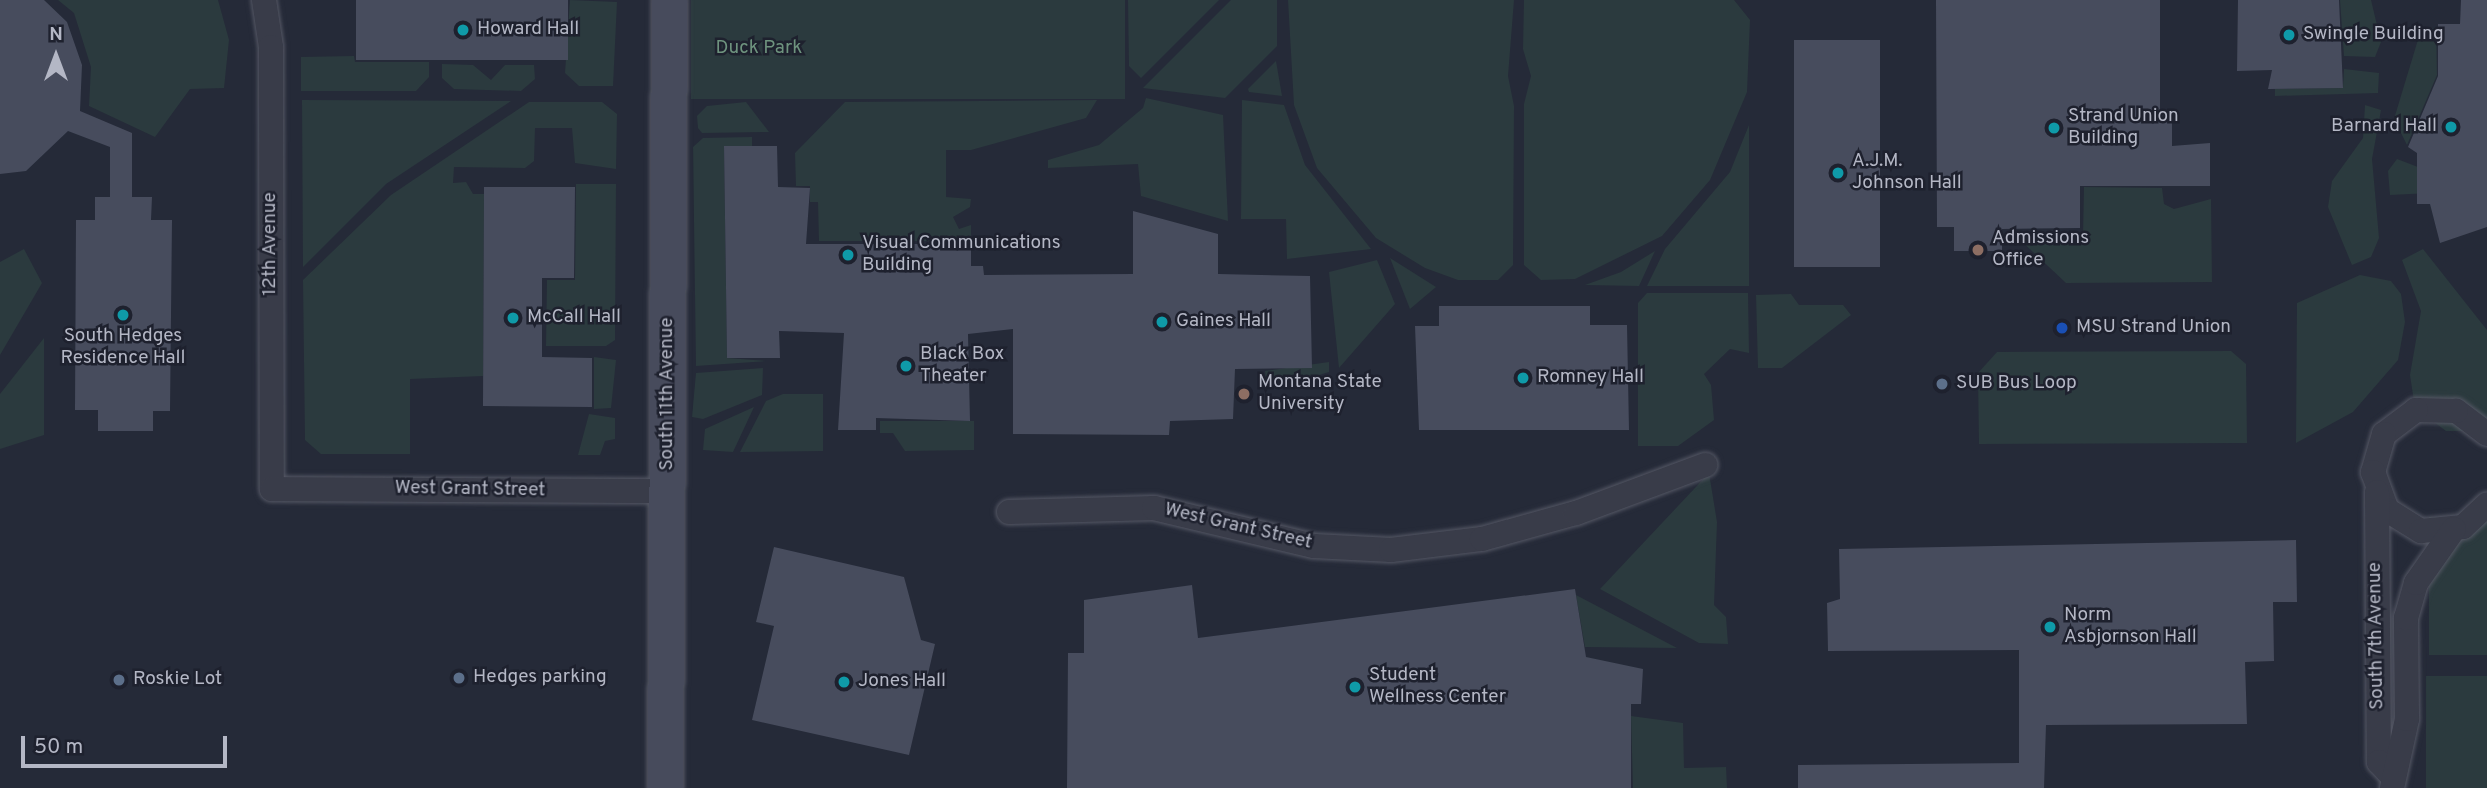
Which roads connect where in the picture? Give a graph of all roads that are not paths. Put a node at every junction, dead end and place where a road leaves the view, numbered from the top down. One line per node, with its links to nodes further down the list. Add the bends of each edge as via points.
1 (264, 0): 5 (street, 12th Avenue, via 271,47)
2 (669, 0): 6 (street, South 11th Avenue)
3 (2487, 435): 7 (street, South 7th Avenue, via 2456,411 2416,410 2384,434 2372,472)
4 (1705, 465): 9 (street, West Grant Street, via 1576,513 1494,536 1391,550 1314,546 1154,508)
5 (272, 489): 6 (street, West Grant Street)
6 (668, 491): 12 (street, South 11th Avenue)
7 (2377, 492): 10 (street, via 2402,523 2421,531); 11 (street, South 7th Avenue, via 2379,762)
8 (2486, 506): 10 (street)
9 (1009, 512)
10 (2454, 529): 11 (street, South 7th Avenue, via 2416,583 2406,618 2407,719)
11 (2392, 782)
12 (665, 788)

